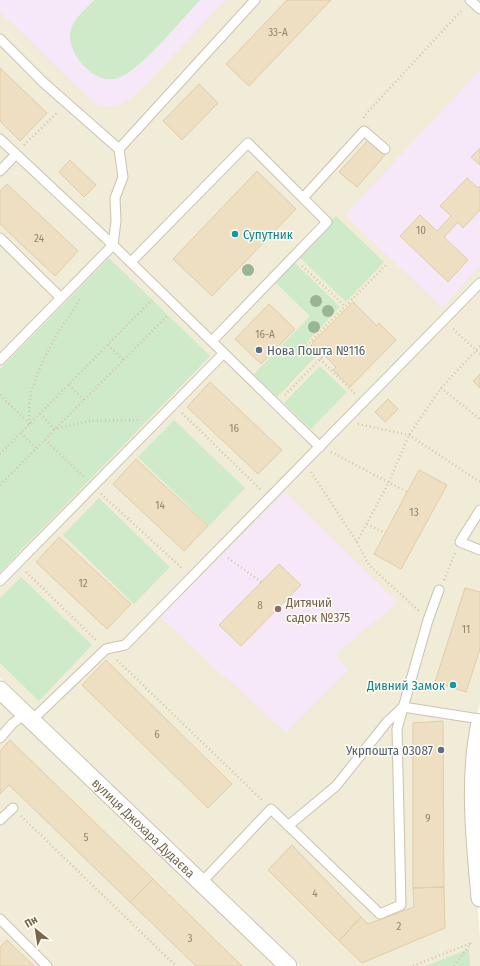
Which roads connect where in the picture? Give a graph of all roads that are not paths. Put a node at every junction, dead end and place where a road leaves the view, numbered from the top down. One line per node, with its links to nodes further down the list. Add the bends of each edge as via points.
1 (255, 0): 6 (lane)
2 (470, 0): 3 (lane)
3 (480, 9)
4 (0, 40): 6 (lane)
5 (0, 139): 8 (lane)
6 (119, 149): 12 (lane, via 123,177 115,198)
7 (384, 150): 10 (lane, via 364,131)
8 (16, 154): 9 (lane); 12 (lane)
9 (0, 171)
10 (303, 198): 13 (lane, via 248,143); 16 (lane, via 327,222)
11 (0, 238): 15 (lane)
12 (113, 245): 13 (lane); 15 (lane)
13 (131, 262): 16 (lane)
14 (480, 283): 19 (lane)
15 (61, 298): 18 (lane)
16 (212, 342): 17 (lane)
17 (224, 353): 19 (lane); 22 (lane)
18 (0, 360)
19 (320, 447): 26 (lane, via 125,645 106,649)
20 (480, 510): 21 (lane, via 460,542)
21 (480, 550)
22 (0, 581)
23 (439, 590): 25 (lane)
24 (0, 690): 26 (street, вулиця Джохара Дудаєва)
25 (403, 707): 27 (lane); 33 (lane, via 387,722 336,786); 33 (lane, via 397,729 401,905 380,914)
26 (28, 717): 29 (lane, via 12,724); 34 (street, вулиця Джохара Дудаєва)
27 (480, 719)
28 (480, 723): 30 (street, via 476,744)
29 (0, 738)
30 (477, 775): 35 (street)
31 (13, 808): 32 (lane)
32 (0, 820)
33 (288, 826): 34 (lane, via 271,809)
34 (201, 883): 38 (street, вулиця Джохара Дудаєва)
35 (480, 898)
36 (0, 919): 37 (lane)
37 (47, 966)
38 (288, 966)

